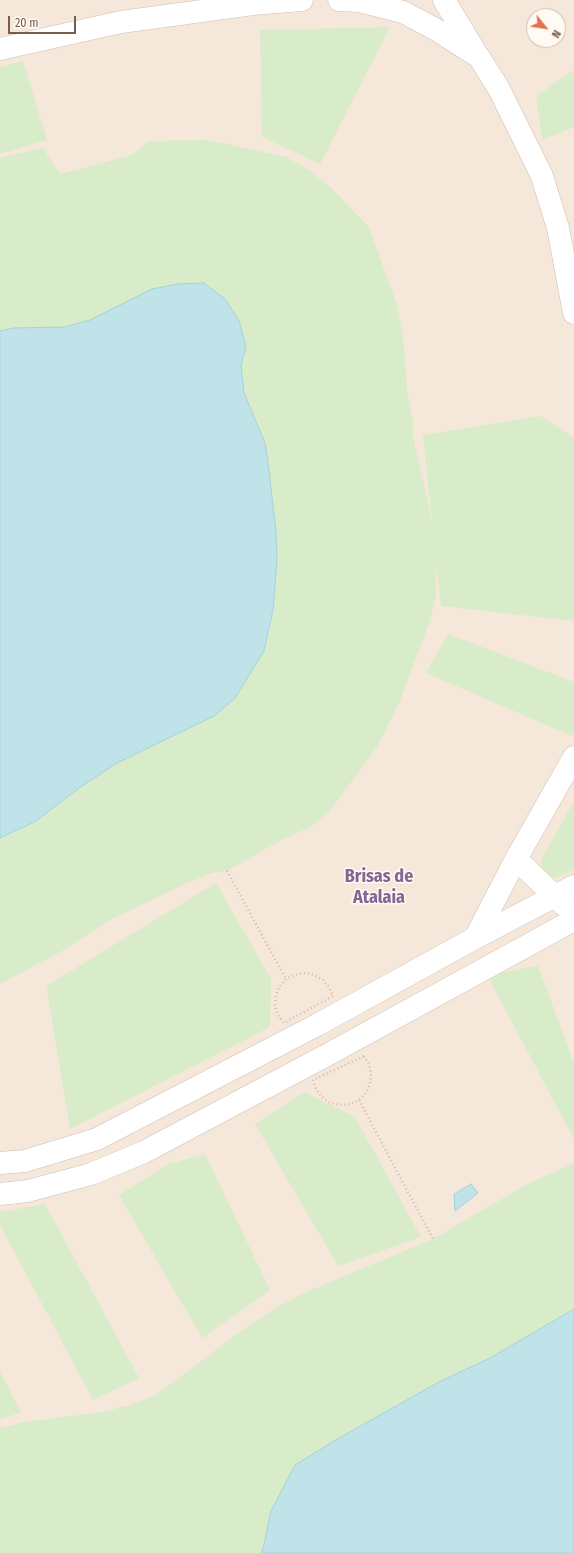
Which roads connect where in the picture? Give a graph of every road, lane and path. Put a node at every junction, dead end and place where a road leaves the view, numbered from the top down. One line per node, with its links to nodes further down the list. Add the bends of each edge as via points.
1 (161, 0): 6 (street)
2 (302, 0): 5 (street)
3 (353, 0): 8 (street, via 403,12)
4 (444, 0): 8 (street)
5 (252, 2): 6 (street)
6 (121, 22): 7 (street)
7 (0, 49)
8 (479, 57): 9 (street, via 499,89 542,176 558,228)
9 (574, 314)
10 (574, 757): 11 (street)
11 (516, 859): 14 (street); 17 (street)
12 (227, 871): 18 (path)
13 (574, 886): 14 (street)
14 (553, 896): 15 (street); 17 (street)
15 (574, 913)
16 (574, 920): 21 (street, via 334,1052 144,1152 91,1174 28,1191)
17 (475, 938): 20 (street, via 317,1025 97,1139 25,1161)
18 (286, 979): 18 (path, via 279,987 275,1006 284,1023 332,996 329,987 314,975 304,973)
19 (359, 1100): 19 (path, via 366,1093 371,1079 369,1064 364,1056 313,1080 316,1089 330,1103 350,1104); 22 (path)
20 (0, 1163)
21 (0, 1194)
22 (433, 1239)

